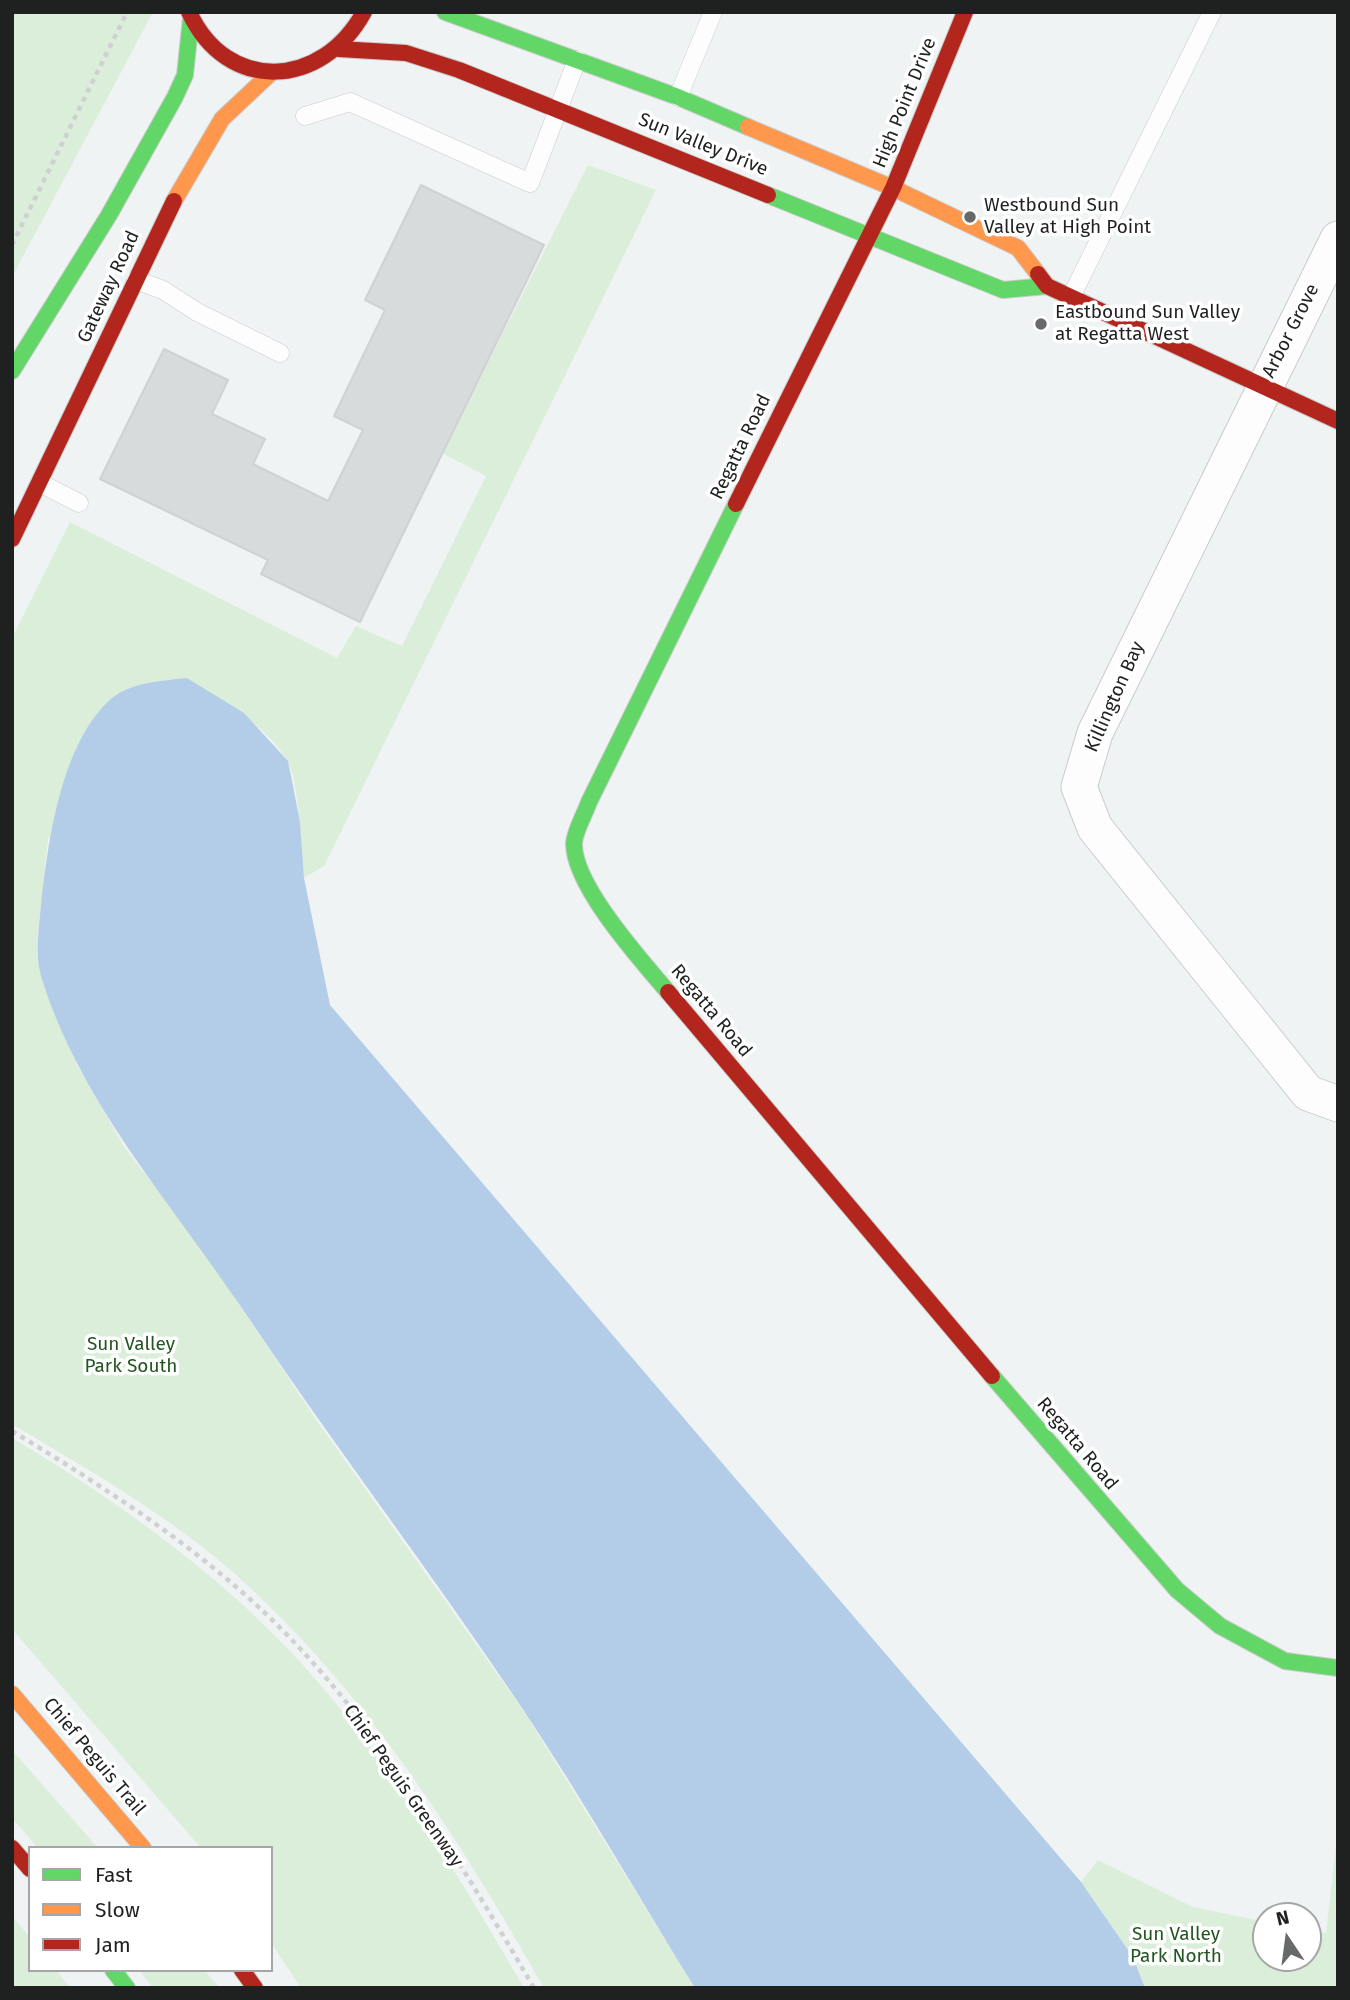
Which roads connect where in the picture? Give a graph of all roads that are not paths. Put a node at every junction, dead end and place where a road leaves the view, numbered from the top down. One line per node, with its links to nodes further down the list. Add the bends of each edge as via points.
1 (364, 12): 7 (street, Gateway Road)
2 (445, 12): 8 (street, Sun Valley Drive)
3 (713, 12): 10 (lane)
4 (965, 12): 13 (street, High Point Drive)
5 (1212, 12): 19 (lane)
6 (190, 15): 9 (street, Gateway Road, via 205,39 224,56 247,68); 21 (street, Gateway Road, via 185,75 175,97 109,215)
7 (339, 49): 9 (street, Gateway Road, via 307,67); 11 (street, Sun Valley Drive, via 406,53)
8 (577, 60): 10 (street, Sun Valley Drive); 11 (lane)
9 (272, 72): 17 (street, Gateway Road, via 222,119 202,149)
10 (678, 97): 13 (street, Sun Valley Drive)
11 (559, 109): 12 (lane, via 530,183 350,102); 15 (street, Sun Valley Drive)
12 (305, 116)
13 (893, 188): 14 (street, High Point Drive); 18 (street, Sun Valley Drive, via 1018,248)
14 (882, 210): 15 (street, Regatta Road)
15 (869, 236): 18 (street, Sun Valley Drive, via 1003,290); 28 (street, Regatta Road, via 589,802 574,842 581,873 631,949 1177,1590 1220,1626 1285,1661)
16 (1338, 239): 22 (street, Arbor Grove)
17 (136, 280): 20 (lane); 24 (street, Gateway Road)
18 (1047, 286): 19 (street, Sun Valley Drive)
19 (1071, 297): 22 (street, Sun Valley Drive)
20 (280, 353)
21 (12, 370)
22 (1263, 386): 23 (street, Sun Valley Drive); 27 (street, Killington Bay, via 1095,733 1079,787 1095,828 1308,1093)
23 (1338, 421)
24 (40, 483): 25 (lane); 26 (street, Gateway Road)
25 (79, 503)
26 (12, 539)
27 (1338, 1104)
28 (1338, 1668)
29 (12, 1694): 30 (street, Chief Peguis Trail)
30 (142, 1846)
31 (12, 1848): 32 (street)
32 (28, 1867)
33 (115, 1972): 35 (street)
34 (244, 1972): 36 (street)
35 (127, 1988)
36 (256, 1988)

